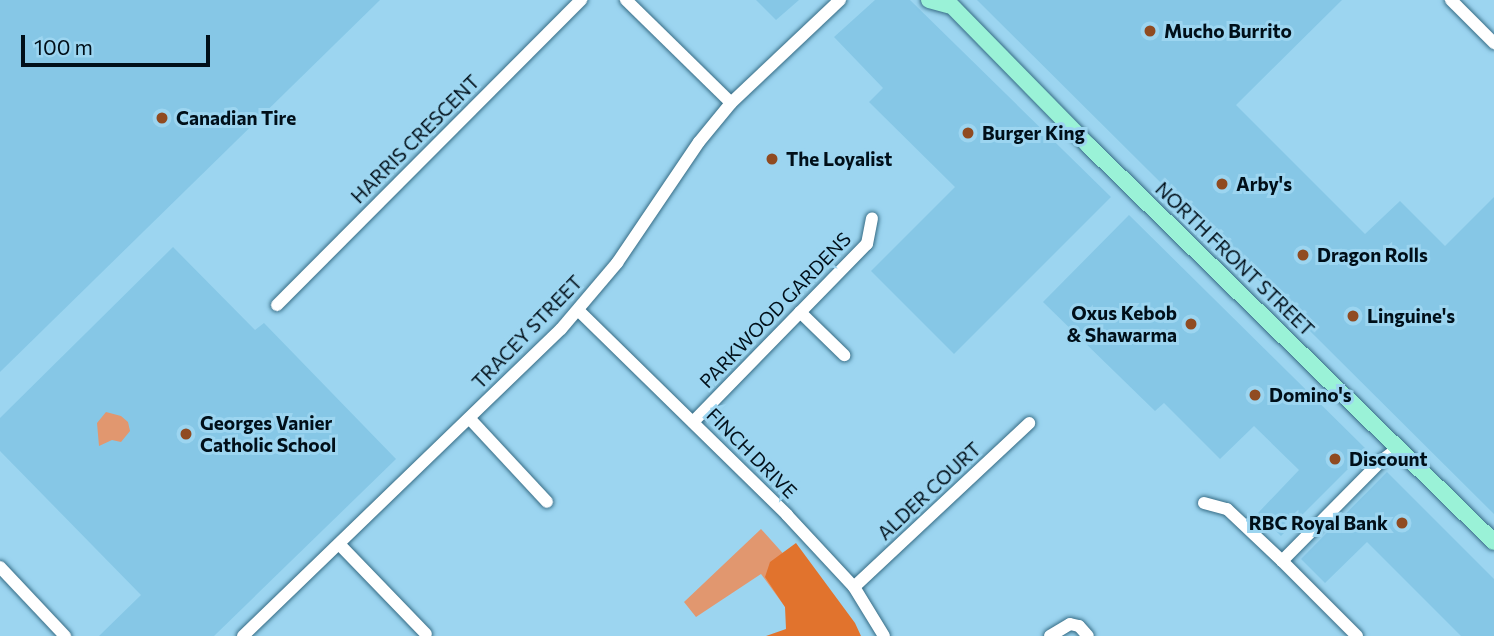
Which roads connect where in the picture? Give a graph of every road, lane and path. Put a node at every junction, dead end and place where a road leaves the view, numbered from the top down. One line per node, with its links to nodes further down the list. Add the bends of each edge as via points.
1 (581, 0): 10 (street, HARRIS CRESCENT)
2 (626, 0): 8 (street)
3 (840, 0): 8 (street, TRACEY STREET)
4 (929, 0): 6 (main road, NORTH FRONT STREET)
5 (1451, 0): 7 (street)
6 (947, 2): 17 (main road, NORTH FRONT STREET)
7 (1492, 38)
8 (732, 103): 11 (street, TRACEY STREET)
9 (872, 218): 12 (street, PARKWOOD GARDENS, via 867,244)
10 (277, 305)
11 (578, 310): 14 (street, TRACEY STREET); 15 (street, FINCH DRIVE)
12 (800, 313): 13 (street); 15 (street, PARKWOOD GARDENS)
13 (844, 355)
14 (470, 419): 18 (street); 21 (street, TRACEY STREET)
15 (693, 422): 24 (street, FINCH DRIVE)
16 (1029, 423): 24 (street, ALDER COURT)
17 (1398, 449): 20 (main road, NORTH FRONT STREET); 22 (street)
18 (547, 502)
19 (1204, 503): 22 (street, via 1227,509)
20 (1494, 542)
21 (339, 544): 25 (street); 27 (street, TRACEY STREET)
22 (1282, 561): 31 (street)
23 (0, 567): 26 (street)
24 (854, 587): 28 (street, FINCH DRIVE)
25 (426, 634)
26 (65, 636)
27 (243, 636)
28 (884, 636)
29 (1050, 636): 30 (street, via 1070,624)
30 (1088, 636)
31 (1357, 636)

